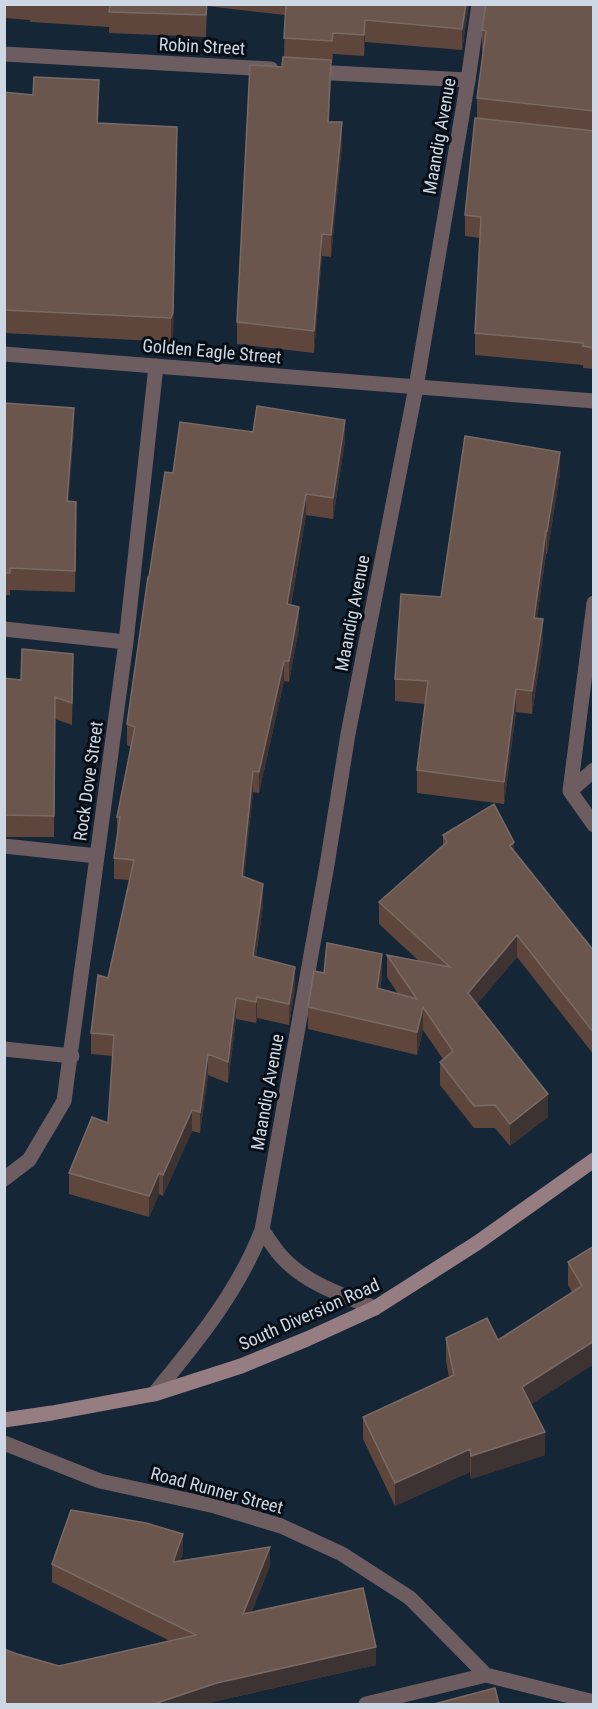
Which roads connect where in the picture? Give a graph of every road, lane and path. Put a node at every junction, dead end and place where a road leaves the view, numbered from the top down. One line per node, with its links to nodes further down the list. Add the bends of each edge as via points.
1 (479, 4): 3 (street, Maandig Avenue)
2 (4, 54): 3 (street, Robin Street)
3 (468, 80): 6 (street, Maandig Avenue, via 465,129)
4 (4, 354): 5 (street, Golden Eagle Street)
5 (156, 366): 6 (street, Golden Eagle Street); 10 (street, Rock Dove Street)
6 (416, 387): 7 (street, Golden Eagle Street); 20 (street, Maandig Avenue, via 348,734)
7 (594, 401)
8 (594, 603): 12 (street)
9 (4, 629): 10 (street)
10 (126, 642): 15 (street, Rock Dove Street)
11 (594, 770): 12 (street)
12 (570, 791): 13 (street)
13 (594, 825)
14 (4, 846): 15 (street)
15 (97, 856): 17 (street, Rock Dove Street)
16 (4, 1049): 17 (street)
17 (72, 1056): 19 (street, Rock Dove Street, via 64,1101 29,1160)
18 (594, 1160): 21 (main road, South Diversion Road, via 477,1243)
19 (4, 1179)
20 (262, 1230): 21 (street, via 297,1271 321,1286); 22 (street, Maandig Avenue, via 238,1281)
21 (375, 1308): 22 (main road, South Diversion Road, via 241,1366)
22 (154, 1394): 23 (main road, South Diversion Road)
23 (4, 1420)
24 (4, 1443): 25 (street, Road Runner Street, via 100,1481 215,1506 281,1526 342,1554 410,1598)
25 (486, 1675): 26 (street); 27 (street)
26 (594, 1702)
27 (366, 1704)

